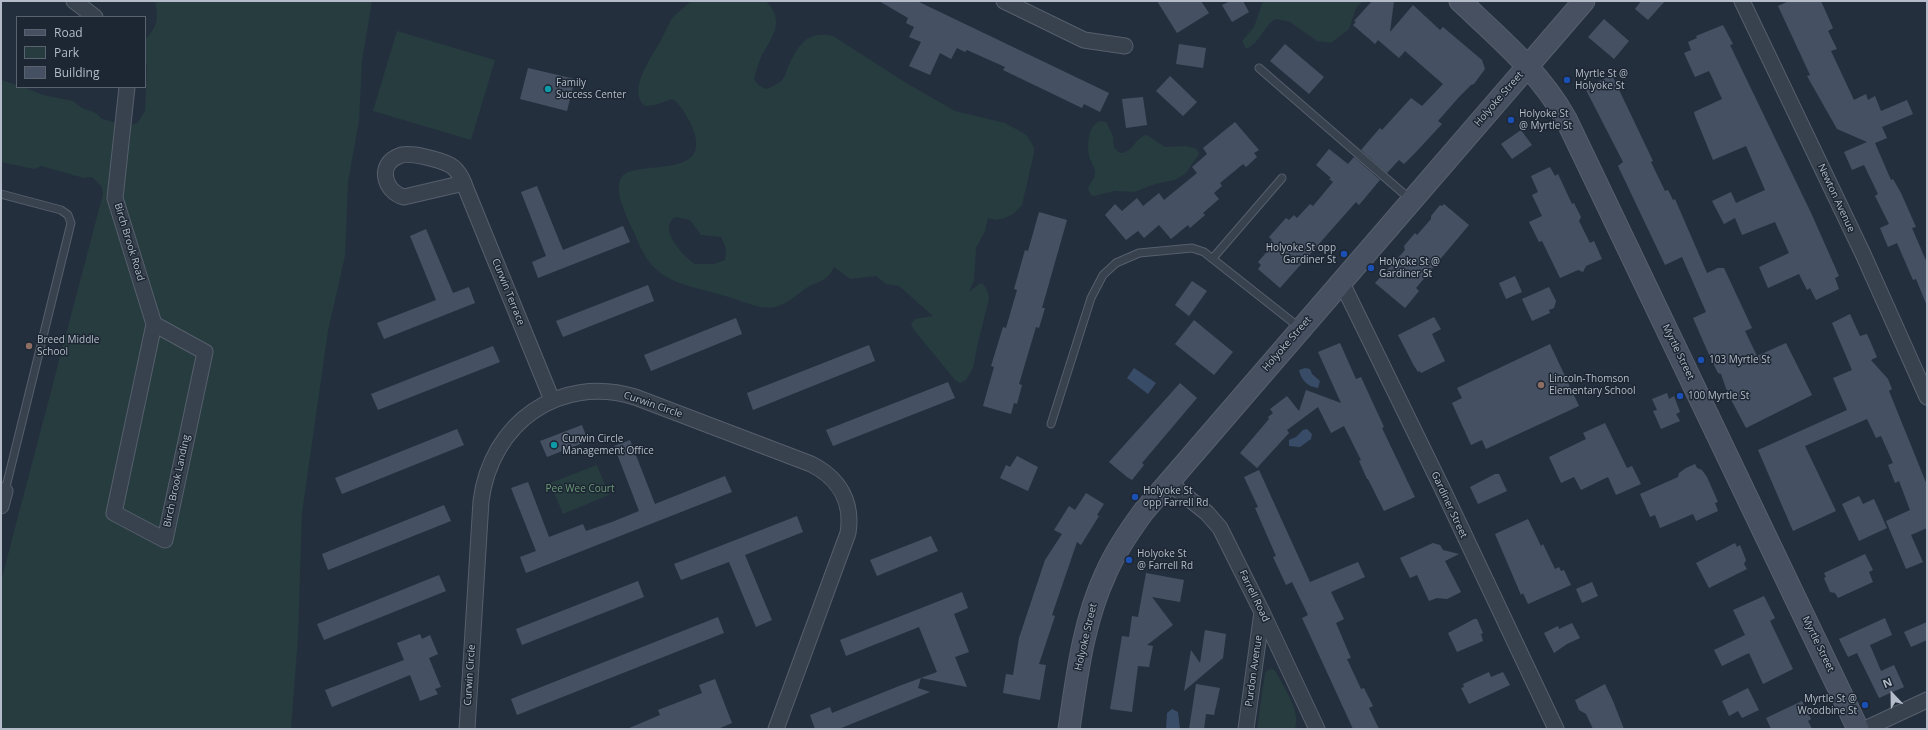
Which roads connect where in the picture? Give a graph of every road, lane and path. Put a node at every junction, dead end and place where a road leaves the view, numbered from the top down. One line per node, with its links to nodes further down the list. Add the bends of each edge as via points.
1 (74, 1): 6 (street)
2 (1004, 1): 7 (street, via 1084,40)
3 (1460, 1): 8 (main road, Myrtle Street)
4 (1584, 1): 8 (main road, Holyoke Street)
5 (1742, 1): 19 (street, Newton Avenue, via 1863,254)
6 (94, 16)
7 (1125, 46)
8 (1528, 66): 14 (main road, Holyoke Street); 33 (main road, Myrtle Street, via 1551,93 1573,133)
9 (1259, 68): 14 (lane)
10 (127, 88): 17 (street, Birch Brook Road, via 115,198)
11 (1282, 178): 15 (lane)
12 (464, 183): 12 (street, Curwin Terrace, via 450,166 410,154 393,159 386,170 389,187 404,197); 20 (street, Curwin Terrace)
13 (1, 194): 23 (lane, via 62,210 68,215 71,223)
14 (1411, 200): 16 (main road, Holyoke Street)
15 (1213, 258): 18 (lane); 21 (lane, via 1192,248 1148,252 1123,259 1106,272 1090,298)
16 (1341, 282): 18 (main road, Holyoke Street); 32 (street, Gardiner Street)
17 (154, 324): 17 (street, Birch Brook Landing, via 114,513 165,540 205,352)
18 (1300, 328): 22 (main road, Holyoke Street)
19 (1927, 397)
20 (552, 400): 27 (street, Curwin Circle, via 526,416 505,437 493,456 485,478 481,501); 28 (street, Curwin Circle, via 595,391 629,395 811,464 826,472 838,484 848,508 848,533)
21 (1051, 424)
22 (1168, 482): 25 (street, Farrell Road, via 1215,521); 29 (main road, Holyoke Street, via 1122,543 1100,585 1086,629)
23 (3, 490): 24 (street)
24 (1, 506)
25 (1262, 612): 30 (street, Purdon Avenue); 31 (street, Farrell Road)
26 (1927, 700): 34 (street)
27 (467, 729)
28 (776, 729)
29 (1070, 729)
30 (1246, 729)
31 (1317, 729)
32 (1556, 729)
33 (1858, 729)
34 (1865, 729)

